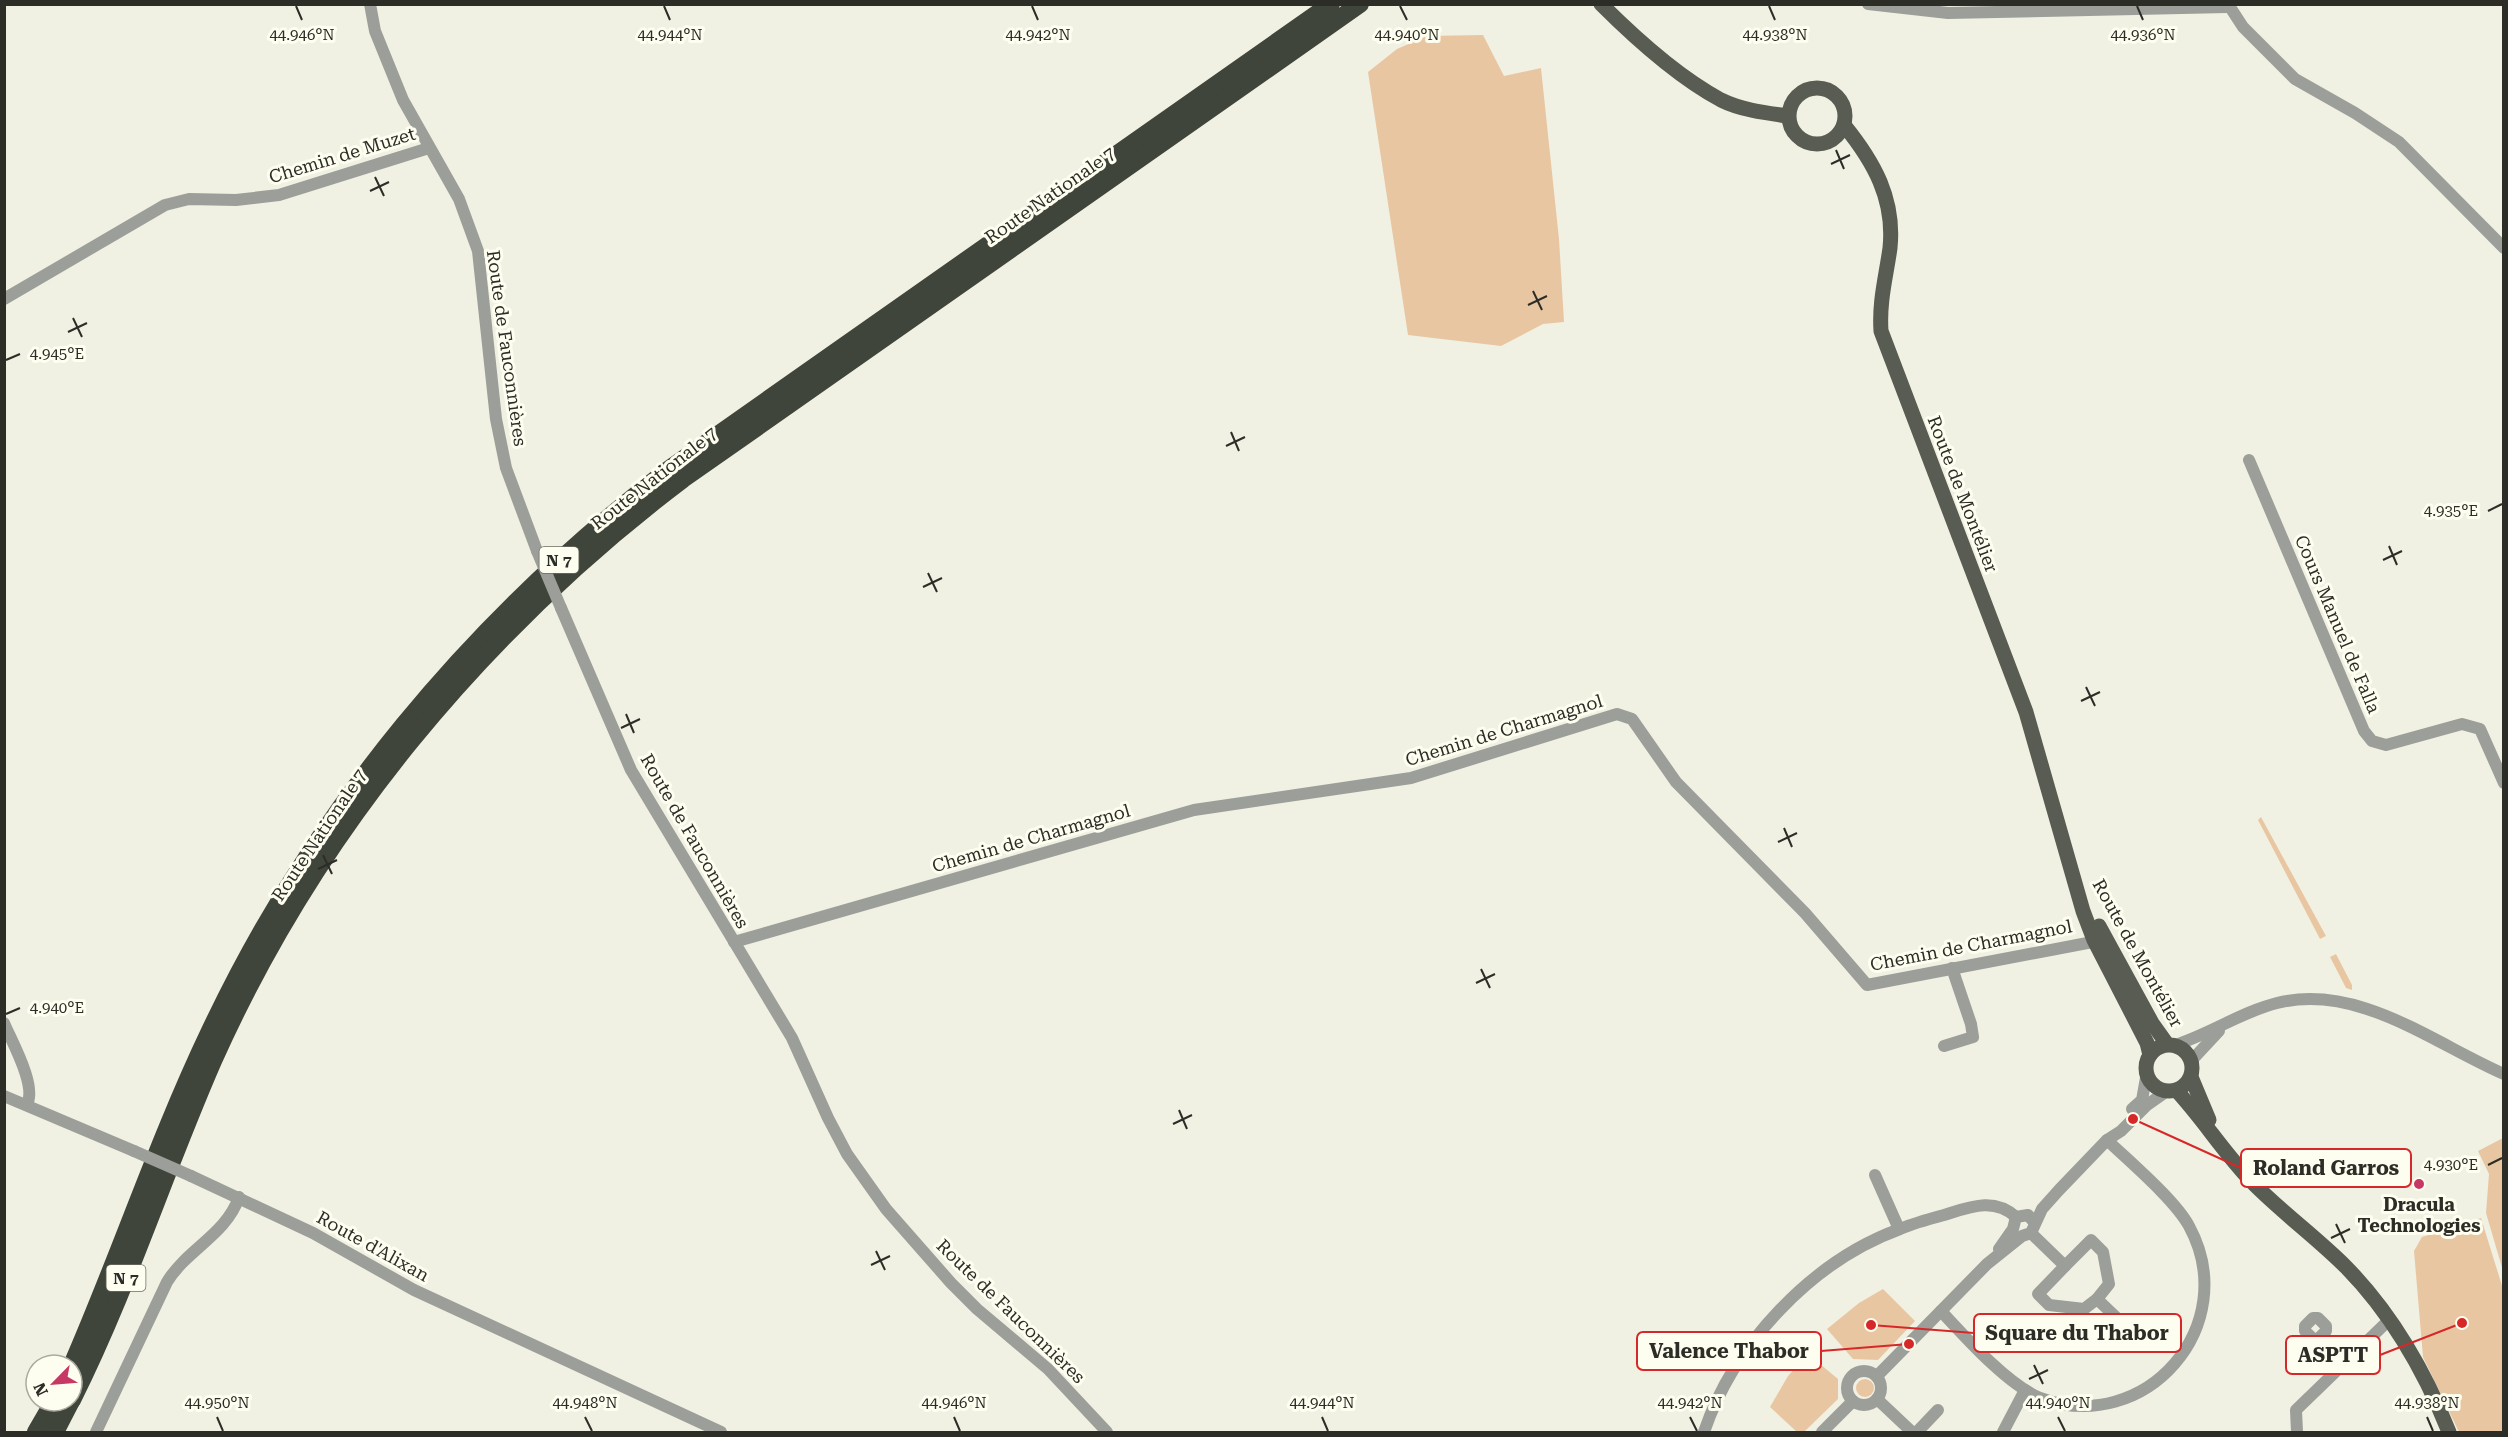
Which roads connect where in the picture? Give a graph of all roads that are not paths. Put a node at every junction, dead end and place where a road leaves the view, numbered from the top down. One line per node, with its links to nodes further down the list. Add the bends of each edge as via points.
1 (370, 4): 9 (street, Route de Fauconnières, via 375,31)
2 (1331, 4): 41 (highway, Route Nationale 7 / N 7, via 665,472 570,549 499,616 402,725 361,778 317,841 255,944 195,1062)
3 (1360, 4): 43 (highway, Route Nationale 7 / N 7, via 683,479 580,562 479,662 416,734 358,810 268,953 214,1060)
4 (1601, 4): 7 (main road, via 1665,61 1721,100 1758,112)
5 (1868, 4): 6 (street, via 1948,12)
6 (2228, 5): 10 (street, via 2243,27 2295,79 2399,142)
7 (1788, 116): 8 (main road, via 1794,133 1810,144 1828,143); 8 (main road, via 1795,98 1820,88 1842,103)
8 (1844, 125): 14 (main road, Route de Montélier, via 1873,164 1889,205 1890,246 1880,299 1881,331 2025,712 2075,880)
9 (429, 148): 11 (street, Chemin de Muzet, via 279,195 236,200 189,199 165,205); 15 (street, Route de Fauconnières, bridge, via 459,199 478,251 496,419 506,468 537,551 631,770)
10 (2504, 248)
11 (4, 299)
12 (2249, 460): 13 (street, Cours Manuel de Falla, via 2364,731 2372,741 2386,745 2462,724 2471,725 2480,729)
13 (2504, 783)
14 (2100, 940): 16 (street, Chemin de Charmagnol); 19 (main road, Route de Montélier, via 2152,1023); 21 (main road, Route de Montélier)
15 (734, 942): 16 (street, Chemin de Charmagnol, via 1194,810 1412,778 1617,714 1632,718 1676,782 1805,913 1867,986); 55 (street, Route de Fauconnières, via 792,1038 847,1154 886,1209 951,1283 1048,1369)
16 (1952, 968): 20 (street, via 1973,1037)
17 (2230, 1022): 19 (street); 22 (street); 24 (street, via 2278,1003 2340,1001 2390,1018)
18 (4, 1023): 28 (street, via 26,1076 30,1092)
19 (2171, 1045): 21 (main road, Route de Montélier); 22 (main road, Route de Montélier, via 2188,1053)
20 (1944, 1046)
21 (2150, 1055): 23 (main road)
22 (2192, 1060): 25 (main road)
23 (2147, 1072): 26 (main road, via 2154,1085); 29 (street, via 2142,1100)
24 (2504, 1074)
25 (2191, 1077): 26 (main road, via 2182,1087); 30 (main road)
26 (2172, 1090): 29 (street, via 2147,1105); 30 (main road)
27 (4, 1096): 28 (street, Route d'Alixan)
28 (27, 1104): 32 (street, Route d'Alixan, bridge)
29 (2107, 1140): 33 (street); 45 (street, via 2189,1224 2204,1275 2204,1305 2196,1332 2187,1351 2170,1371 2126,1400 2082,1406 2060,1404)
30 (2219, 1142): 38 (main road, via 2254,1184 2346,1266)
31 (1875, 1175): 34 (street)
32 (239, 1197): 53 (street, via 226,1224 182,1263 167,1282); 54 (street, Route d'Alixan, via 314,1233 414,1290)
33 (2024, 1225): 34 (street, via 2006,1208 1988,1204); 35 (street); 37 (street)
34 (1899, 1229): 56 (street, via 1850,1254 1781,1309 1731,1373)
35 (2065, 1266): 36 (street, via 2091,1240 2103,1252 2109,1284); 36 (street, via 2038,1294 2049,1305 2072,1309 2084,1309)
36 (2097, 1299): 39 (street)
37 (1941, 1311): 44 (street); 45 (street)
38 (2389, 1320): 42 (street); 61 (main road, via 2433,1391)
39 (2121, 1323)
40 (2316, 1341): 42 (street)
41 (77, 1353)
42 (2341, 1366): 60 (street, via 2296,1410)
43 (84, 1374)
44 (1877, 1376): 46 (street, via 1882,1387); 47 (street, via 1866,1371 1852,1376 1847,1387)
45 (2025, 1390): 59 (street)
46 (1877, 1399): 47 (street, via 1868,1405); 58 (street)
47 (1853, 1401): 57 (street)
48 (1938, 1410): 58 (street)
49 (47, 1413): 51 (highway)
50 (65, 1413): 52 (highway, Route Nationale 7 / N 7)
51 (36, 1432)
52 (55, 1432)
53 (96, 1432)
54 (721, 1432)
55 (1107, 1432)
56 (1704, 1432)
57 (1822, 1432)
58 (1915, 1432)
59 (2003, 1432)
60 (2297, 1432)
61 (2449, 1432)

